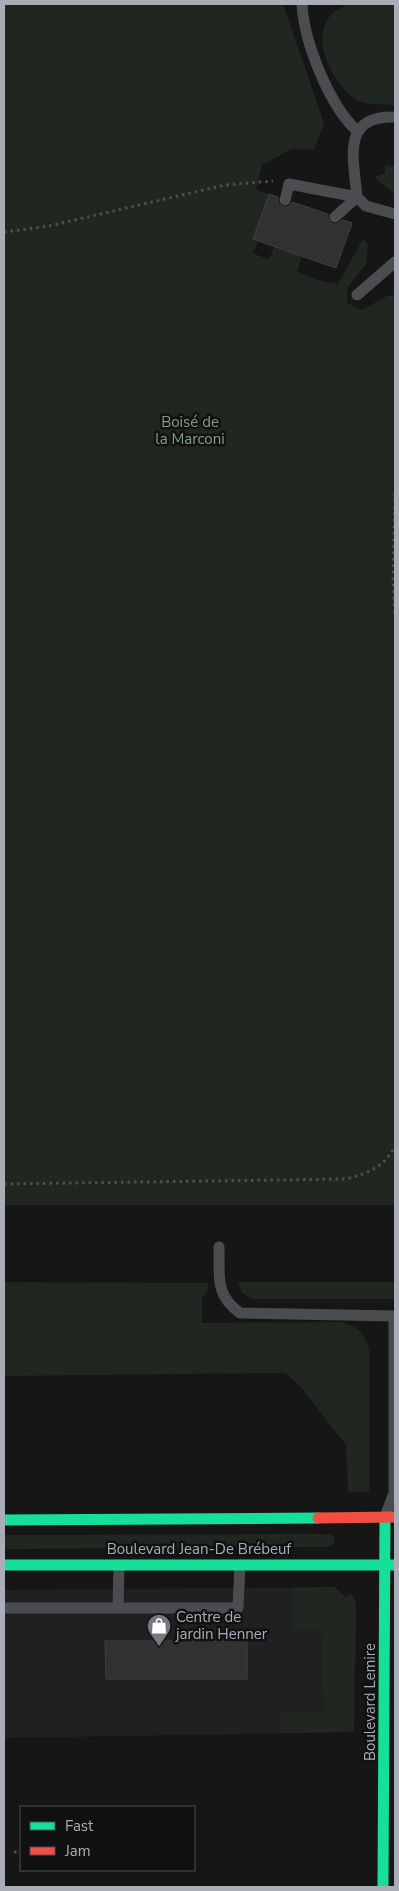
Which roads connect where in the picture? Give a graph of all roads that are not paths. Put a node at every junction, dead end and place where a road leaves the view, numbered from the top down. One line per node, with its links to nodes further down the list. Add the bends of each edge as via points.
1 (302, 4): 3 (lane, via 306,34 333,100 345,120)
2 (395, 117): 3 (lane, via 376,118)
3 (357, 131): 4 (lane, via 353,140)
4 (357, 197): 5 (lane, via 289,184); 6 (lane, via 366,206); 7 (lane)
5 (286, 200)
6 (395, 214)
7 (335, 217)
8 (395, 262): 9 (lane)
9 (357, 294)
10 (220, 1247): 11 (lane, via 221,1292 240,1313)
11 (395, 1316): 12 (lane, via 394,1493)
12 (390, 1517): 13 (main road, Boulevard Jean-De Brébeuf); 17 (main road, Boulevard Lemire)
13 (4, 1520)
14 (119, 1564): 15 (main road, Boulevard Jean-De Brébeuf); 16 (main road, Boulevard Jean-De Brébeuf); 19 (lane)
15 (240, 1564): 17 (main road, Boulevard Jean-De Brébeuf); 19 (lane, via 238,1608)
16 (4, 1565)
17 (390, 1565): 20 (main road, Boulevard Lemire)
18 (4, 1608): 19 (lane)
19 (118, 1608)
20 (390, 1719): 21 (main road, Boulevard Lemire)
21 (383, 1887)

